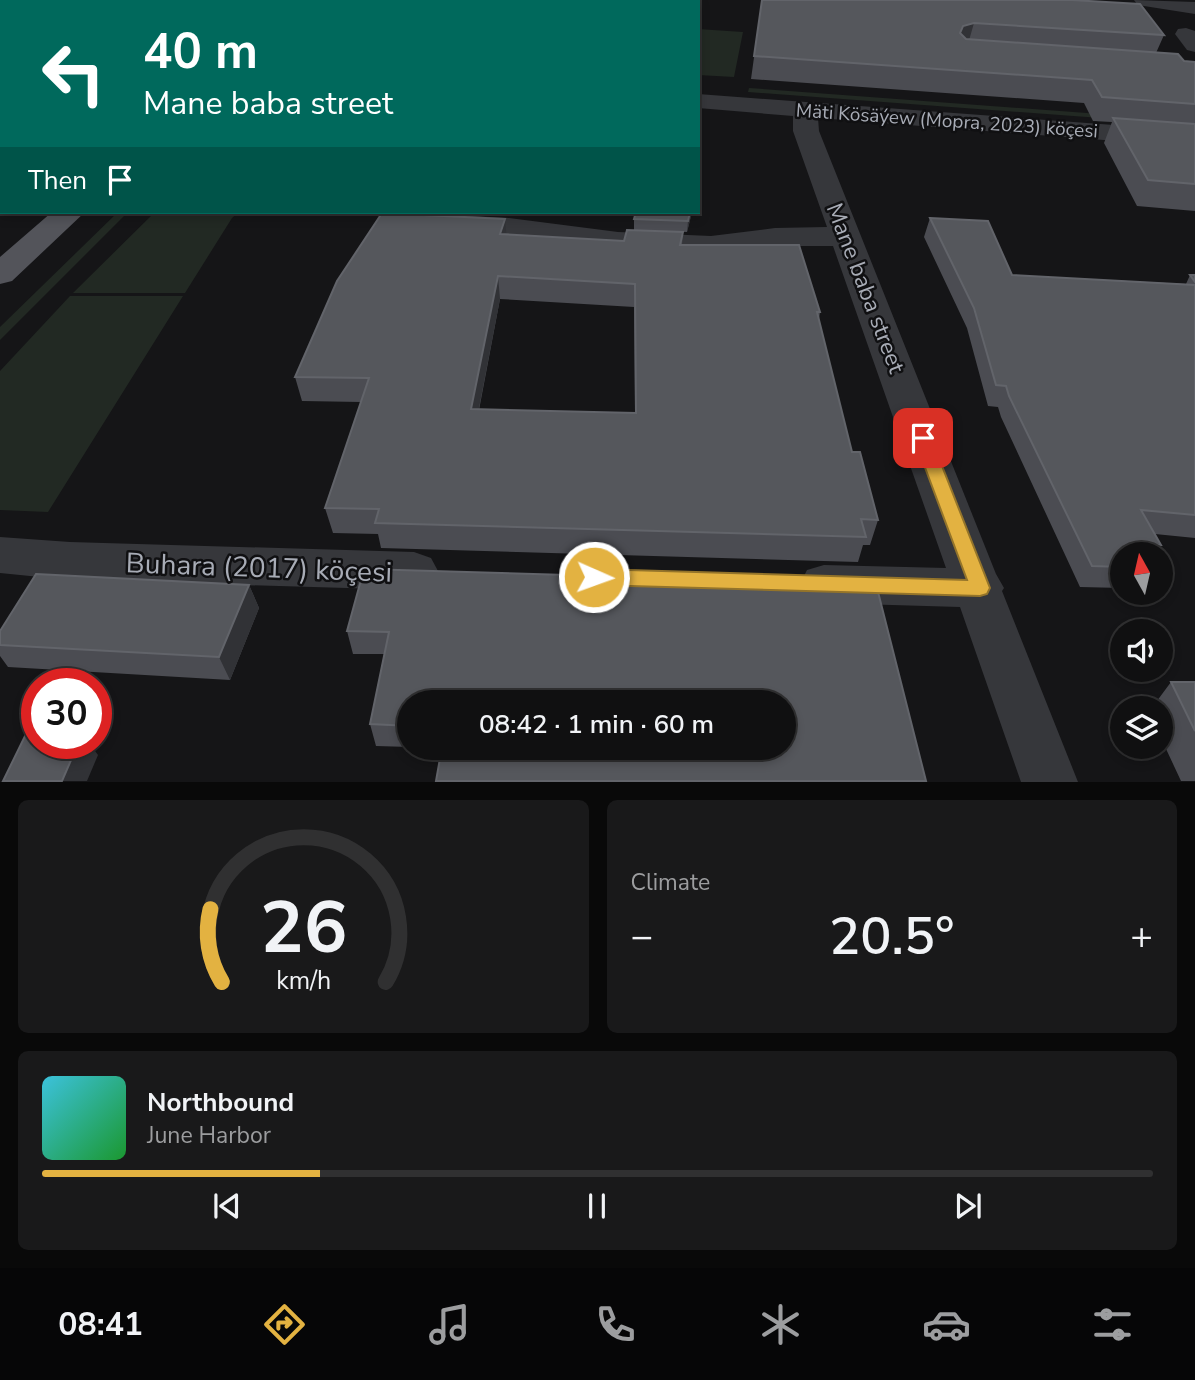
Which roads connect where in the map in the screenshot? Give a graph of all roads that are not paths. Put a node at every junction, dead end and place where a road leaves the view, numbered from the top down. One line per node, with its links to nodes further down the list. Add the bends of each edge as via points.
1 (1144, 0): 2 (street)
2 (1195, 8)
3 (700, 101): 4 (street, Mäti Kösäýew (Mopra, 2023) köçesi)
4 (805, 109): 5 (street, Mäti Kösäýew (Mopra, 2023) köçesi); 9 (street, Mane baba street, via 806,131)
5 (1195, 139)
6 (68, 214): 10 (main road)
7 (429, 223): 8 (street)
8 (589, 224): 9 (street, via 618,242 711,245 775,237)
9 (847, 236): 14 (street, Mane baba street)
10 (0, 274)
11 (0, 555): 12 (street, Buhara (2017) köçesi)
12 (456, 573)
13 (787, 583): 14 (street)
14 (980, 588): 15 (street, Mane baba street)
15 (1050, 782)

